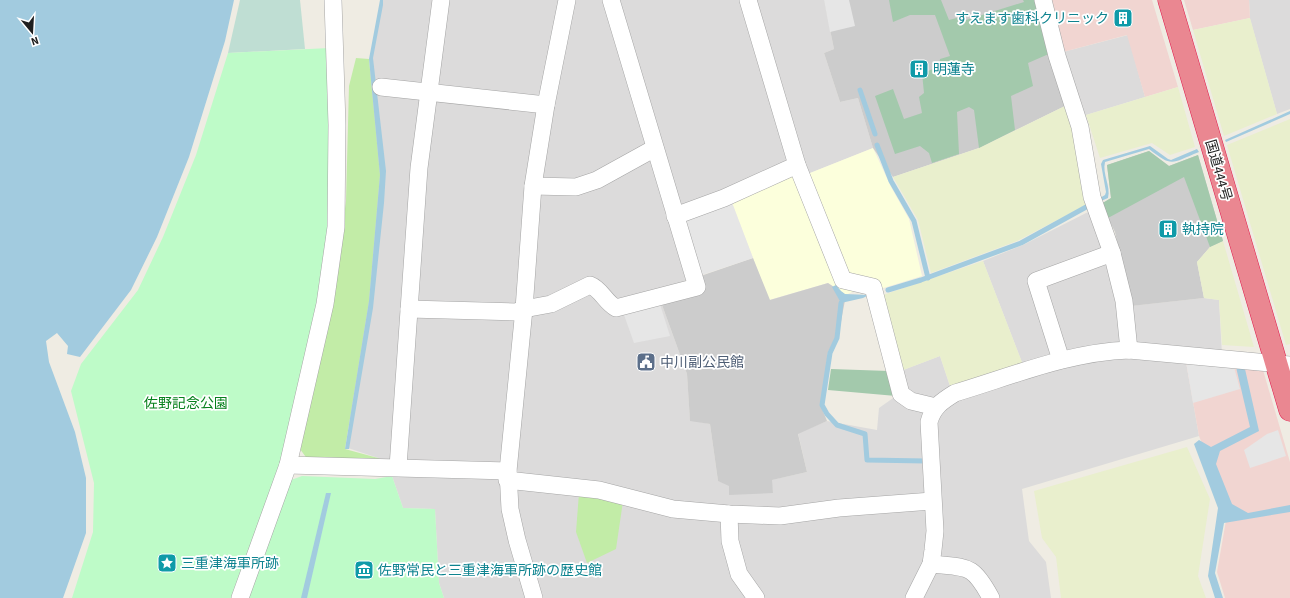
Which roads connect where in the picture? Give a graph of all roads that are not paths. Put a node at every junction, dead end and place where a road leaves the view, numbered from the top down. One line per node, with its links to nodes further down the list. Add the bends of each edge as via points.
1 (333, 0): 23 (street, via 337,125 336,227 326,304)
2 (441, 0): 9 (street)
3 (567, 0): 10 (street)
4 (611, 0): 11 (street)
5 (748, 0): 12 (street)
6 (1043, 0): 15 (street, via 1057,56 1080,127 1092,196)
7 (1169, 0): 20 (highway, 国道444号)
8 (381, 87): 9 (street)
9 (429, 92): 10 (street); 16 (street, via 419,168)
10 (546, 105): 13 (street)
11 (655, 148): 13 (street, via 598,180 576,187); 14 (street)
12 (798, 165): 14 (street, via 724,198); 21 (street, via 843,280 873,287 901,394 911,401)
13 (533, 186): 17 (street)
14 (675, 216): 17 (street, via 697,287 616,308 609,305 596,287 590,285 551,304)
15 (1112, 253): 18 (street, via 1124,301); 19 (street, via 1036,282)
16 (409, 309): 17 (street, via 516,312); 24 (street)
17 (524, 309): 25 (street)
18 (1129, 350): 19 (street, via 1105,351); 20 (street)
19 (1061, 360): 21 (street, via 955,393)
20 (1283, 365): 22 (highway, 国道444号)
21 (936, 407): 26 (street, via 929,422)
22 (1290, 410)
23 (288, 465): 24 (street, via 370,469); 29 (street)
24 (398, 467): 25 (street)
25 (507, 476): 27 (street, via 599,490 673,509); 30 (street, via 510,509)
26 (932, 501): 27 (street, via 839,508 780,516); 28 (street, via 935,531)
27 (729, 514): 31 (street, via 730,541 739,574)
28 (931, 564): 32 (street); 33 (street, via 968,568 980,577)
29 (240, 598)
30 (534, 598)
31 (756, 598)
32 (914, 598)
33 (991, 598)

